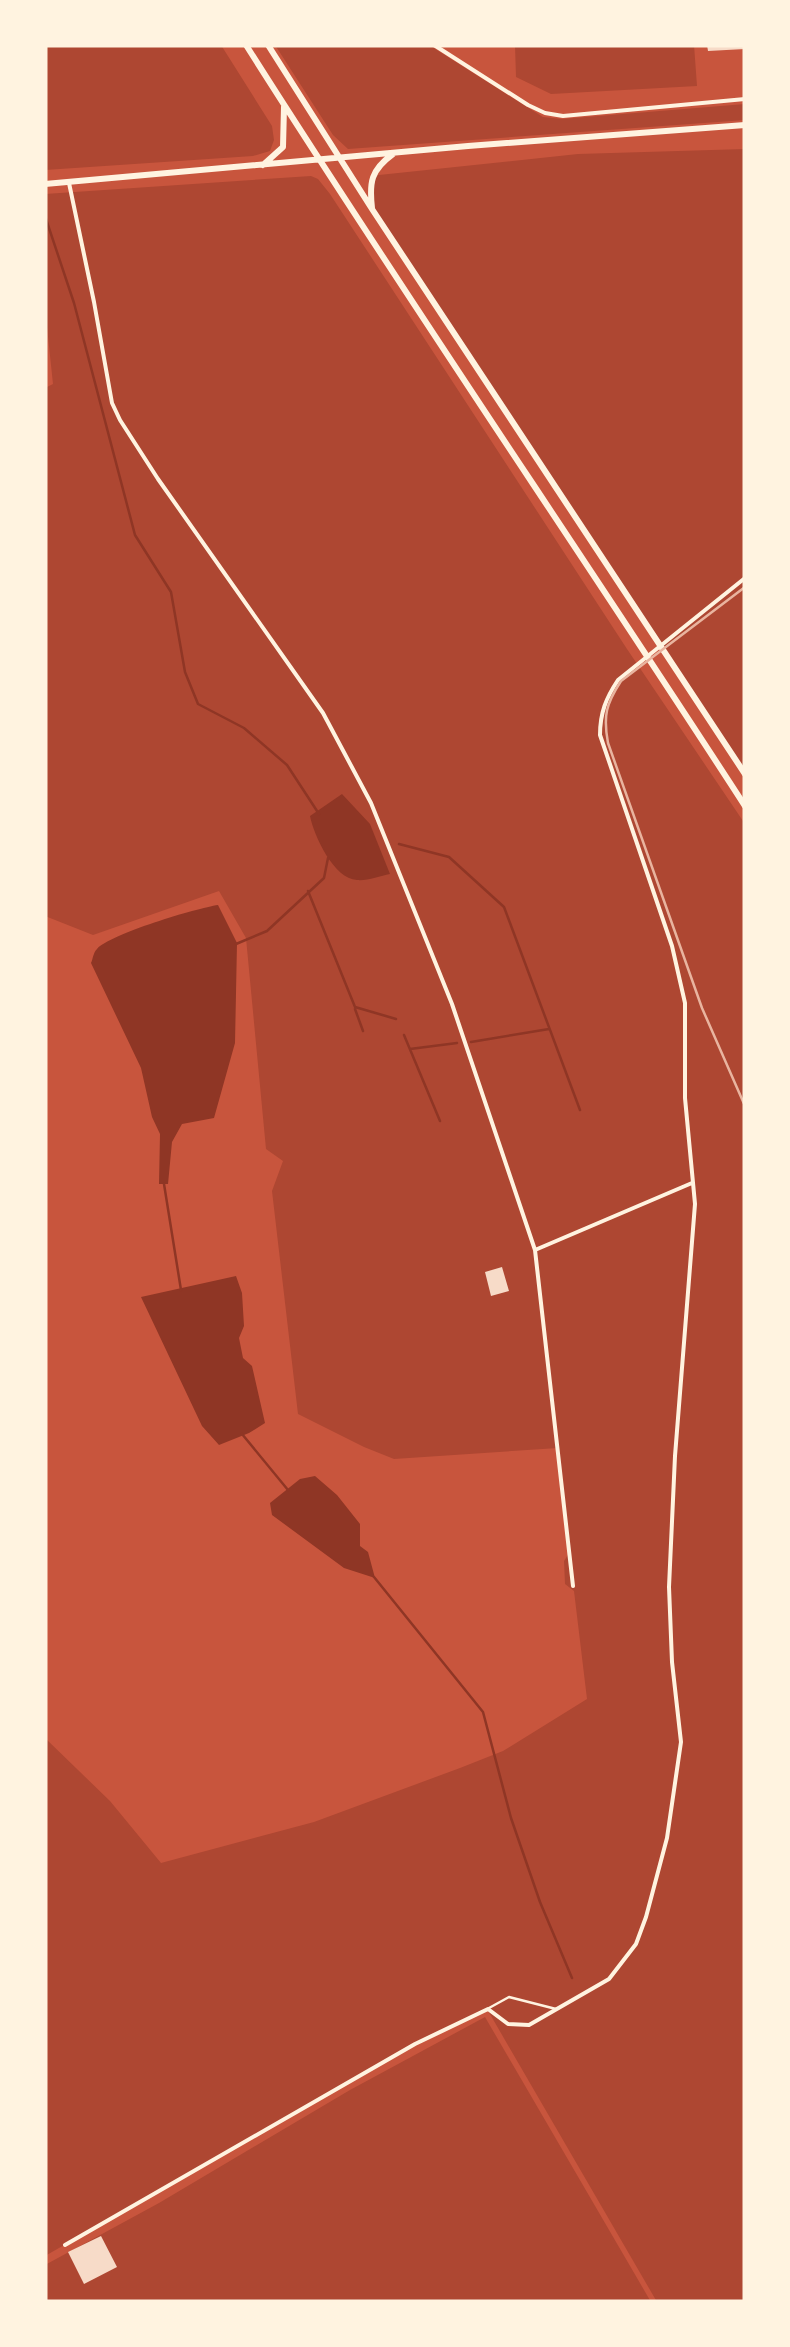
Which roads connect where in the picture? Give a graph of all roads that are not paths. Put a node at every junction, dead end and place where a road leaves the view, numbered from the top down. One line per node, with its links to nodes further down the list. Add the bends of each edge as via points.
1 (246, 45): 5 (main road)
2 (268, 45): 8 (main road)
3 (434, 45): 4 (street, via 544,113)
4 (745, 99)
5 (284, 106): 9 (main road); 10 (main road, via 283,147)
6 (745, 125): 7 (main road)
7 (394, 154): 8 (main road); 13 (main road, via 374,173)
8 (340, 159): 9 (main road); 13 (main road)
9 (320, 160): 10 (main road); 16 (main road)
10 (262, 166): 11 (main road)
11 (68, 182): 12 (main road); 18 (street, via 112,403 158,480 324,713 371,804 452,1004)
12 (45, 184)
13 (372, 209): 15 (main road)
14 (745, 578): 17 (street, via 618,680 600,723 682,988)
15 (745, 774)
16 (745, 806)
17 (693, 1183): 18 (street); 21 (street, via 670,1587 681,1742 667,1838 636,1944 610,1979)
18 (535, 1250): 19 (street)
19 (573, 1586)
20 (488, 2009): 21 (lane, via 508,1997); 21 (street, via 508,2024 529,2024); 22 (street, via 415,2044)
21 (558, 2010)
22 (65, 2245)

